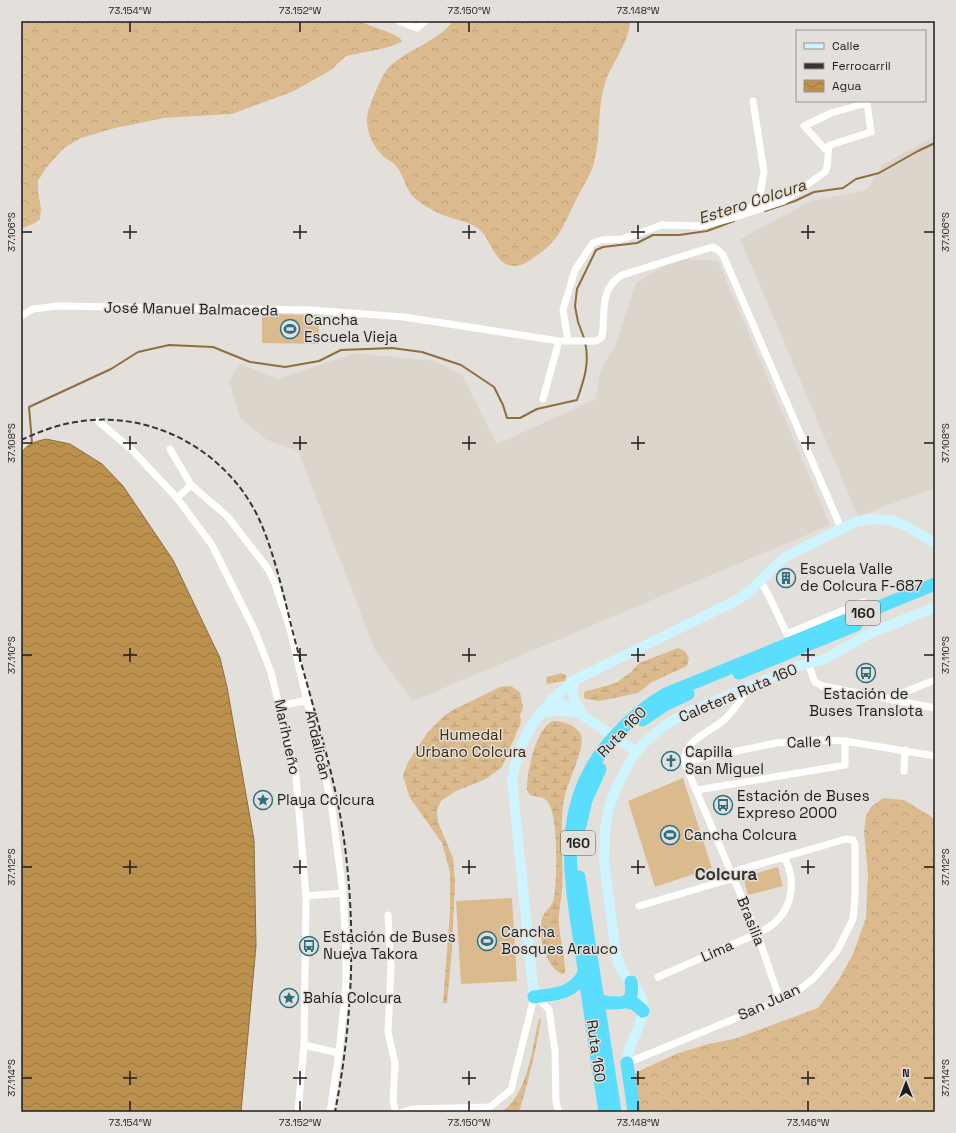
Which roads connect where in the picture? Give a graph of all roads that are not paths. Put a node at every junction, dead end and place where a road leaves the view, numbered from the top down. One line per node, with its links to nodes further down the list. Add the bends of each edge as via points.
1 (399, 21): 2 (street, via 417,28)
2 (425, 21)
3 (753, 101): 5 (street, via 764,172 760,194)
4 (827, 152): 4 (street, via 830,145 871,132 867,103 830,113 804,126); 5 (street, via 828,165 825,172 784,201)
5 (747, 214): 8 (street, via 701,226 662,225 622,239 593,242 575,270 563,310)
6 (21, 316): 7 (street, José Manuel Balmaceda, via 33,309 57,306 311,310 404,317)
7 (559, 341): 8 (street, José Manuel Balmaceda); 9 (street)
8 (568, 341): 14 (street, José Manuel Balmaceda, via 596,341 602,337 604,300 607,291 618,277 705,248 712,247 718,250 723,255)
9 (542, 399)
10 (98, 421): 13 (street, Marihueño, via 132,450)
11 (170, 449): 12 (street, Andalicán)
12 (191, 485): 13 (street); 27 (street, Andalicán, via 228,517 268,569 289,625)
13 (177, 498): 28 (street, Marihueño, via 212,545 224,566 264,653)
14 (841, 528): 15 (street, via 862,520 885,519 906,526); 16 (street, via 785,557)
15 (935, 543)
16 (760, 581): 19 (street, via 787,634); 23 (street, via 746,594 730,603)
17 (935, 584): 32 (highway, Ruta 160 / 160, via 671,692 646,706)
18 (935, 592): 32 (highway, Ruta 160 / 160, via 680,697)
19 (863, 602)
20 (935, 607): 21 (street, Caletera Ruta 160, via 869,634 838,652)
21 (808, 664): 24 (street, Caletera Ruta 160); 26 (street, via 818,684)
22 (935, 680): 26 (street)
23 (573, 681): 25 (street); 31 (street, via 574,700)
24 (749, 686): 35 (street, Caletera Ruta 160, via 674,720 654,734); 38 (street, via 727,718 689,746)
25 (552, 698): 30 (street); 31 (street)
26 (886, 699): 29 (street)
27 (307, 700): 28 (street); 43 (street, Andalicán, via 331,801)
28 (280, 706): 44 (street, Marihueño, via 296,776)
29 (935, 708)
30 (539, 714): 31 (street, via 557,710); 52 (street, via 522,745 512,780)
31 (582, 715): 35 (street)
32 (632, 725): 36 (highway, Ruta 160 / 160)
33 (845, 740): 34 (street, Calle 1); 38 (street, Calle 1, via 776,743); 40 (street, via 845,765)
34 (905, 750): 37 (street, Calle 1); 39 (street)
35 (636, 752): 50 (street, Caletera Ruta 160, via 612,798 604,840 604,861 616,954 621,970)
36 (605, 754): 48 (highway, Ruta 160 / 160, via 589,771 579,794 572,817 569,841); 53 (highway, Ruta 160 / 160, via 586,800 578,846 580,880)
37 (935, 756)
38 (684, 762): 40 (street, Brasilia)
39 (904, 771)
40 (697, 790): 42 (street, Brasilia)
41 (784, 857): 42 (street); 47 (street, Lima, via 792,883 788,904 775,922); 54 (street, San Juan, via 846,839 853,840 856,898 853,919 838,951 801,989)
42 (733, 875): 45 (street); 47 (street, Brasilia)
43 (343, 894): 44 (street); 59 (street, Andalicán, via 346,985)
44 (306, 896): 58 (street, Marihueño)
45 (639, 906)
46 (388, 915): 63 (street, via 391,967 388,1032 395,1063 393,1102)
47 (757, 933): 49 (street, Lima); 54 (street, Brasilia)
48 (584, 972): 51 (highway, via 576,985); 56 (highway, Ruta 160 / 160)
49 (658, 977)
50 (631, 982): 55 (highway); 57 (street, Caletera Ruta 160, via 640,994)
51 (566, 992): 52 (highway); 56 (highway, via 581,1001)
52 (534, 997): 64 (street, via 511,1090 506,1096 490,1107 413,1109); 65 (street, via 549,1010 555,1051 556,1102)
53 (598, 999): 55 (highway, via 608,1003); 67 (highway, Ruta 160 / 160)
54 (780, 1000): 60 (street, San Juan)
55 (628, 1002): 57 (highway)
56 (590, 1011): 66 (highway, Ruta 160 / 160)
57 (643, 1011): 60 (street, via 631,1042)
58 (304, 1045): 59 (street); 61 (street, Marihueño)
59 (339, 1053): 62 (street, Andalicán)
60 (627, 1063): 68 (highway)
61 (298, 1112)
62 (330, 1112)
63 (396, 1112)
64 (403, 1112)
65 (559, 1112)
66 (605, 1112)
67 (615, 1112)
68 (634, 1112)

